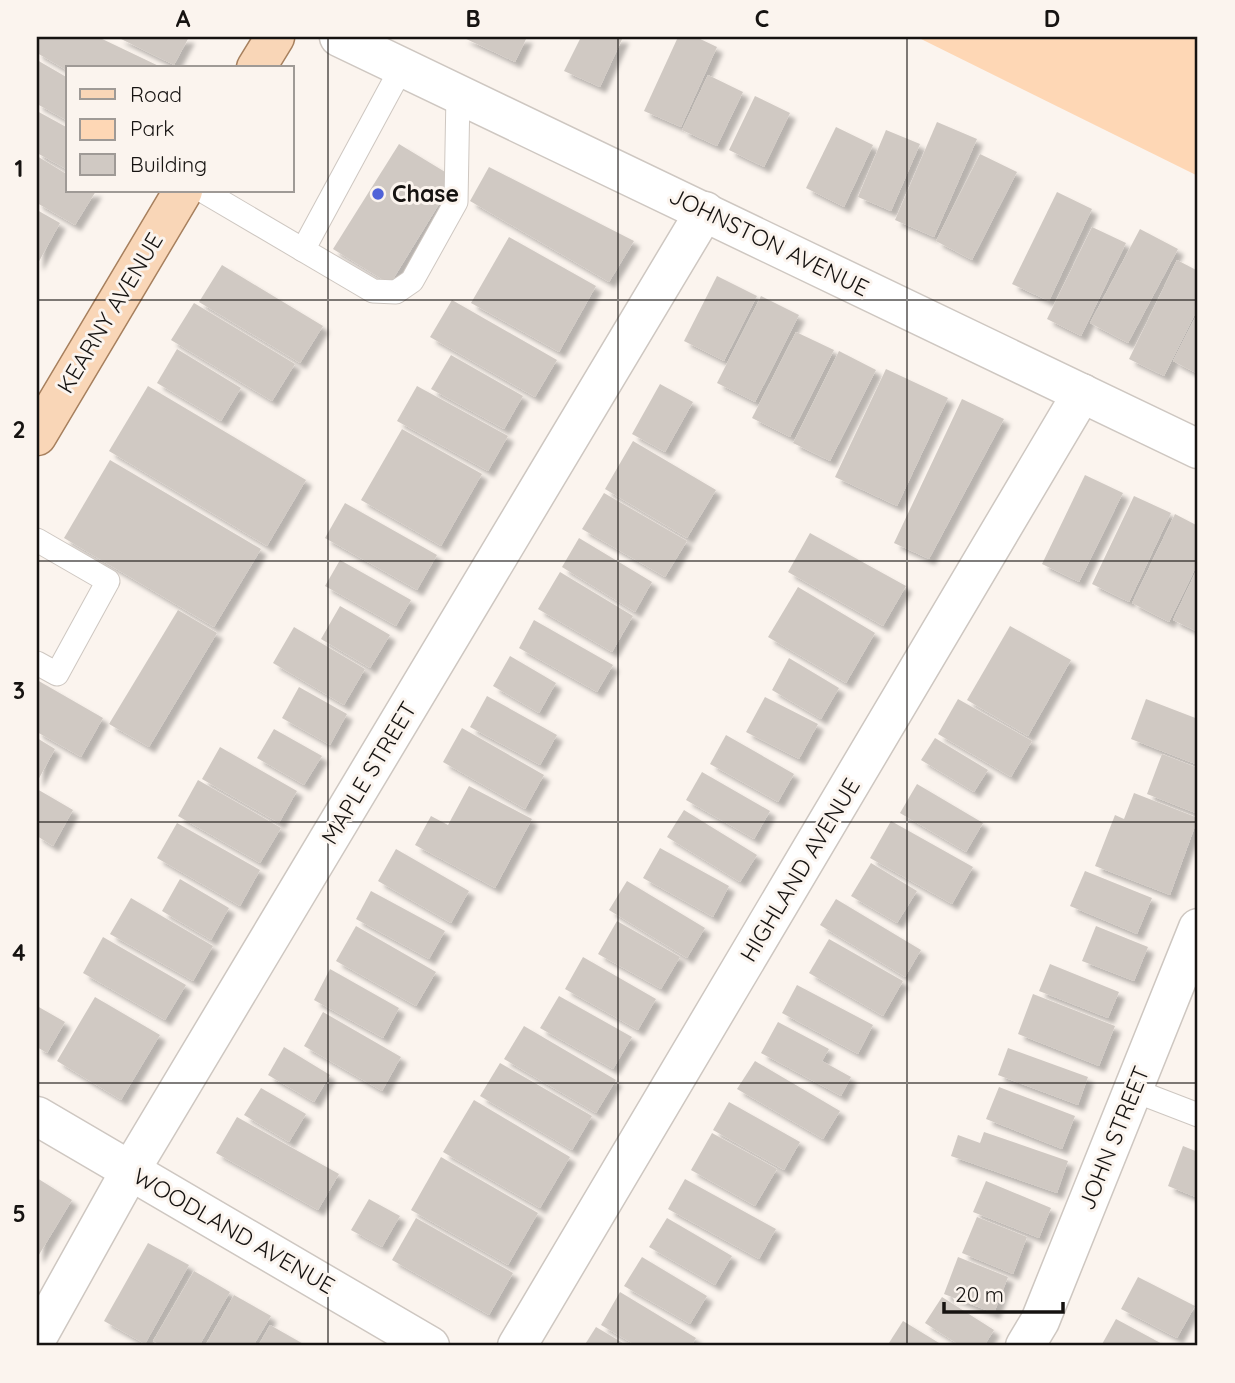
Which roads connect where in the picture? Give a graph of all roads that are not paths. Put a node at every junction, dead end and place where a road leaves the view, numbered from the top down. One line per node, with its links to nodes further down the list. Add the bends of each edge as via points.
1 (275, 37): 3 (main road)
2 (340, 37): 4 (street, JOHNSTON AVENUE)
3 (257, 66)
4 (402, 67): 5 (street, JOHNSTON AVENUE); 9 (lane)
5 (458, 94): 8 (street, JOHNSTON AVENUE); 9 (lane, via 456,202 412,281 396,292 373,291)
6 (182, 192): 11 (main road, KEARNY AVENUE)
7 (205, 192): 9 (lane)
8 (705, 211): 10 (street, JOHNSTON AVENUE); 19 (street, MAPLE STREET)
9 (303, 250)
10 (1082, 393): 12 (street, JOHNSTON AVENUE); 22 (street, HIGHLAND AVENUE)
11 (37, 436)
12 (1198, 449)
13 (37, 540): 14 (lane, via 108,581 57,674)
14 (37, 663)
15 (1198, 928): 16 (street, JOHN STREET)
16 (1133, 1090): 17 (lane); 23 (street, JOHN STREET, via 1040,1321)
17 (1198, 1115)
18 (37, 1116): 19 (street, WOODLAND AVENUE)
19 (130, 1171): 20 (street, MAPLE STREET); 21 (street, WOODLAND AVENUE)
20 (37, 1338)
21 (430, 1346)
22 (517, 1346)
23 (1025, 1346)

